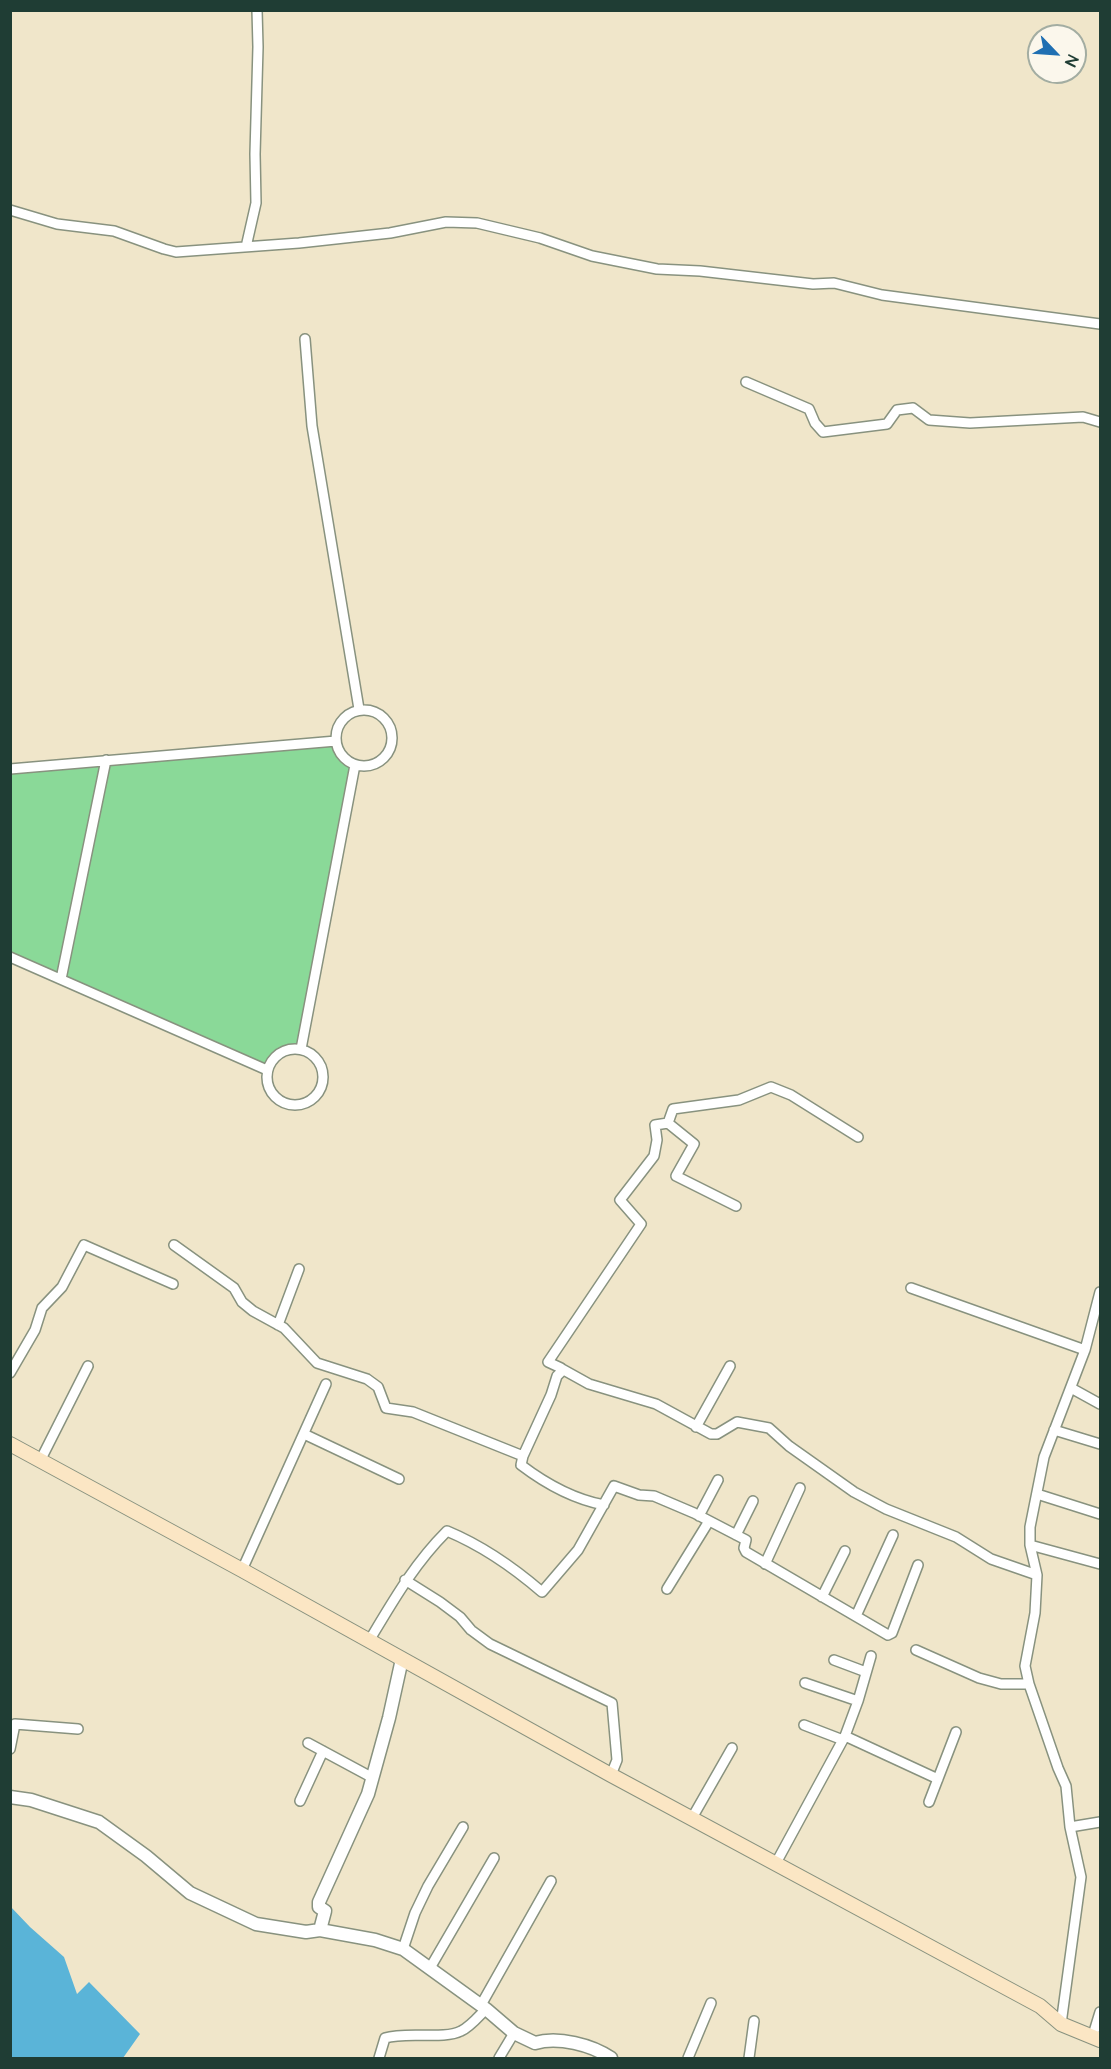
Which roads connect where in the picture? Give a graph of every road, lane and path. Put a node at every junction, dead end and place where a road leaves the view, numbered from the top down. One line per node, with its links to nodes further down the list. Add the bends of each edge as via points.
1 (257, 10): 3 (street, via 256,203)
2 (10, 210): 3 (street, via 57,224 114,231 176,252)
3 (246, 247): 4 (street, via 390,233 446,222 477,224 540,238 592,256 657,269 834,283 882,295)
4 (1101, 324)
5 (305, 339): 8 (street, via 312,426)
6 (746, 382): 7 (street, via 809,409 823,432 887,424 897,410 913,408 929,420 1029,422 1083,417)
7 (1101, 422)
8 (359, 709): 9 (street, via 341,721); 11 (street, via 381,714 393,733 387,756 378,763)
9 (336, 741): 10 (street); 11 (street, via 339,752)
10 (106, 760): 12 (street); 14 (street)
11 (355, 765): 15 (street)
12 (10, 769)
13 (10, 957): 14 (street)
14 (61, 980): 16 (street)
15 (302, 1049): 16 (street, via 280,1052); 16 (street, via 320,1062 323,1072 323,1084 310,1102 299,1106 278,1100 270,1092)
16 (267, 1070)
17 (668, 1123): 18 (street, via 673,1109 739,1100 771,1088 791,1095); 19 (street, via 694,1143 676,1176); 30 (street, via 655,1125 654,1156 620,1200 641,1224 548,1362)
18 (858, 1137)
19 (736, 1206)
20 (174, 1245): 26 (street, via 234,1288 248,1307)
21 (299, 1269): 26 (street)
22 (173, 1284): 31 (street, via 84,1245 62,1287 42,1308 35,1330)
23 (911, 1288): 27 (street)
24 (1101, 1292): 25 (street)
25 (1098, 1315): 27 (street)
26 (278, 1324): 40 (street, via 317,1363 367,1379 378,1387 386,1408 412,1412)
27 (1084, 1350): 33 (street)
28 (88, 1366): 41 (street)
29 (730, 1366): 35 (street)
30 (562, 1370): 35 (street, via 589,1384 656,1404); 40 (street)
31 (10, 1374)
32 (326, 1384): 37 (street)
33 (1071, 1388): 34 (street); 36 (street)
34 (1101, 1404)
35 (696, 1427): 59 (street, via 711,1434 737,1422 769,1428 789,1446 878,1505 956,1537 991,1559)
36 (1054, 1430): 39 (street); 45 (street)
37 (304, 1434): 42 (street); 58 (street)
38 (10, 1444): 41 (main road)
39 (1101, 1444)
40 (524, 1456): 47 (street, via 521,1465 542,1480 584,1501)
41 (39, 1461): 58 (main road)
42 (399, 1479)
43 (718, 1480): 49 (street)
44 (800, 1488): 55 (street)
45 (1037, 1494): 48 (street); 53 (street)
46 (753, 1502): 51 (street)
47 (604, 1505): 49 (street, via 614,1486 654,1496); 60 (street, via 578,1550 542,1592 480,1546 447,1531)
48 (1101, 1514)
49 (699, 1516): 50 (street)
50 (709, 1521): 51 (street); 61 (street)
51 (736, 1535): 55 (street, via 746,1540 744,1550)
52 (893, 1535): 63 (street)
53 (1030, 1545): 56 (street); 59 (street)
54 (845, 1551): 62 (street)
55 (765, 1564): 62 (street)
56 (1101, 1564)
57 (918, 1565): 63 (street, via 891,1634 884,1634)
58 (242, 1570): 64 (main road)
59 (1037, 1575): 71 (street, via 1025,1666)
60 (405, 1580): 64 (street); 82 (street, via 460,1617 490,1644 612,1703 617,1760)
61 (667, 1589)
62 (822, 1597): 63 (street)
63 (856, 1616)
64 (369, 1641): 67 (main road)
65 (916, 1650): 71 (street, via 979,1678 1001,1684)
66 (872, 1656): 69 (street)
67 (402, 1659): 82 (main road); 83 (street)
68 (834, 1659): 69 (street)
69 (866, 1672): 72 (street)
70 (805, 1683): 72 (street)
71 (1029, 1684): 91 (street, via 1066,1786)
72 (858, 1701): 77 (street)
73 (13, 1724): 75 (street); 80 (street)
74 (804, 1725): 77 (street)
75 (78, 1729)
76 (956, 1732): 84 (street)
77 (844, 1738): 84 (street); 93 (street)
78 (308, 1743): 81 (street)
79 (732, 1748): 88 (street)
80 (10, 1749)
81 (323, 1751): 83 (street); 86 (street)
82 (611, 1775): 88 (main road)
83 (373, 1778): 95 (street, via 319,1902 325,1911)
84 (938, 1779): 87 (street)
85 (10, 1797): 95 (street, via 99,1822 189,1893 256,1924 306,1932)
86 (300, 1801)
87 (929, 1802)
88 (692, 1818): 93 (main road)
89 (1101, 1822): 91 (street)
90 (464, 1827): 96 (street, via 428,1886)
91 (1070, 1827): 102 (street, via 1081,1877)
92 (494, 1858): 97 (street)
93 (776, 1863): 102 (main road, via 1040,2006)
94 (551, 1881): 99 (street)
95 (320, 1930): 96 (street)
96 (403, 1949): 97 (street)
97 (430, 1968): 99 (street)
98 (711, 2003): 108 (street)
99 (484, 2007): 103 (street); 105 (street, via 460,2032 385,2038)
100 (1101, 2012): 104 (street)
101 (754, 2021): 109 (street)
102 (1061, 2024): 104 (main road)
103 (514, 2033): 106 (street); 107 (street, via 536,2043 544,2040 575,2044)
104 (1097, 2038)
105 (379, 2058)
106 (500, 2058)
107 (611, 2058)
108 (688, 2058)
109 (749, 2058)

